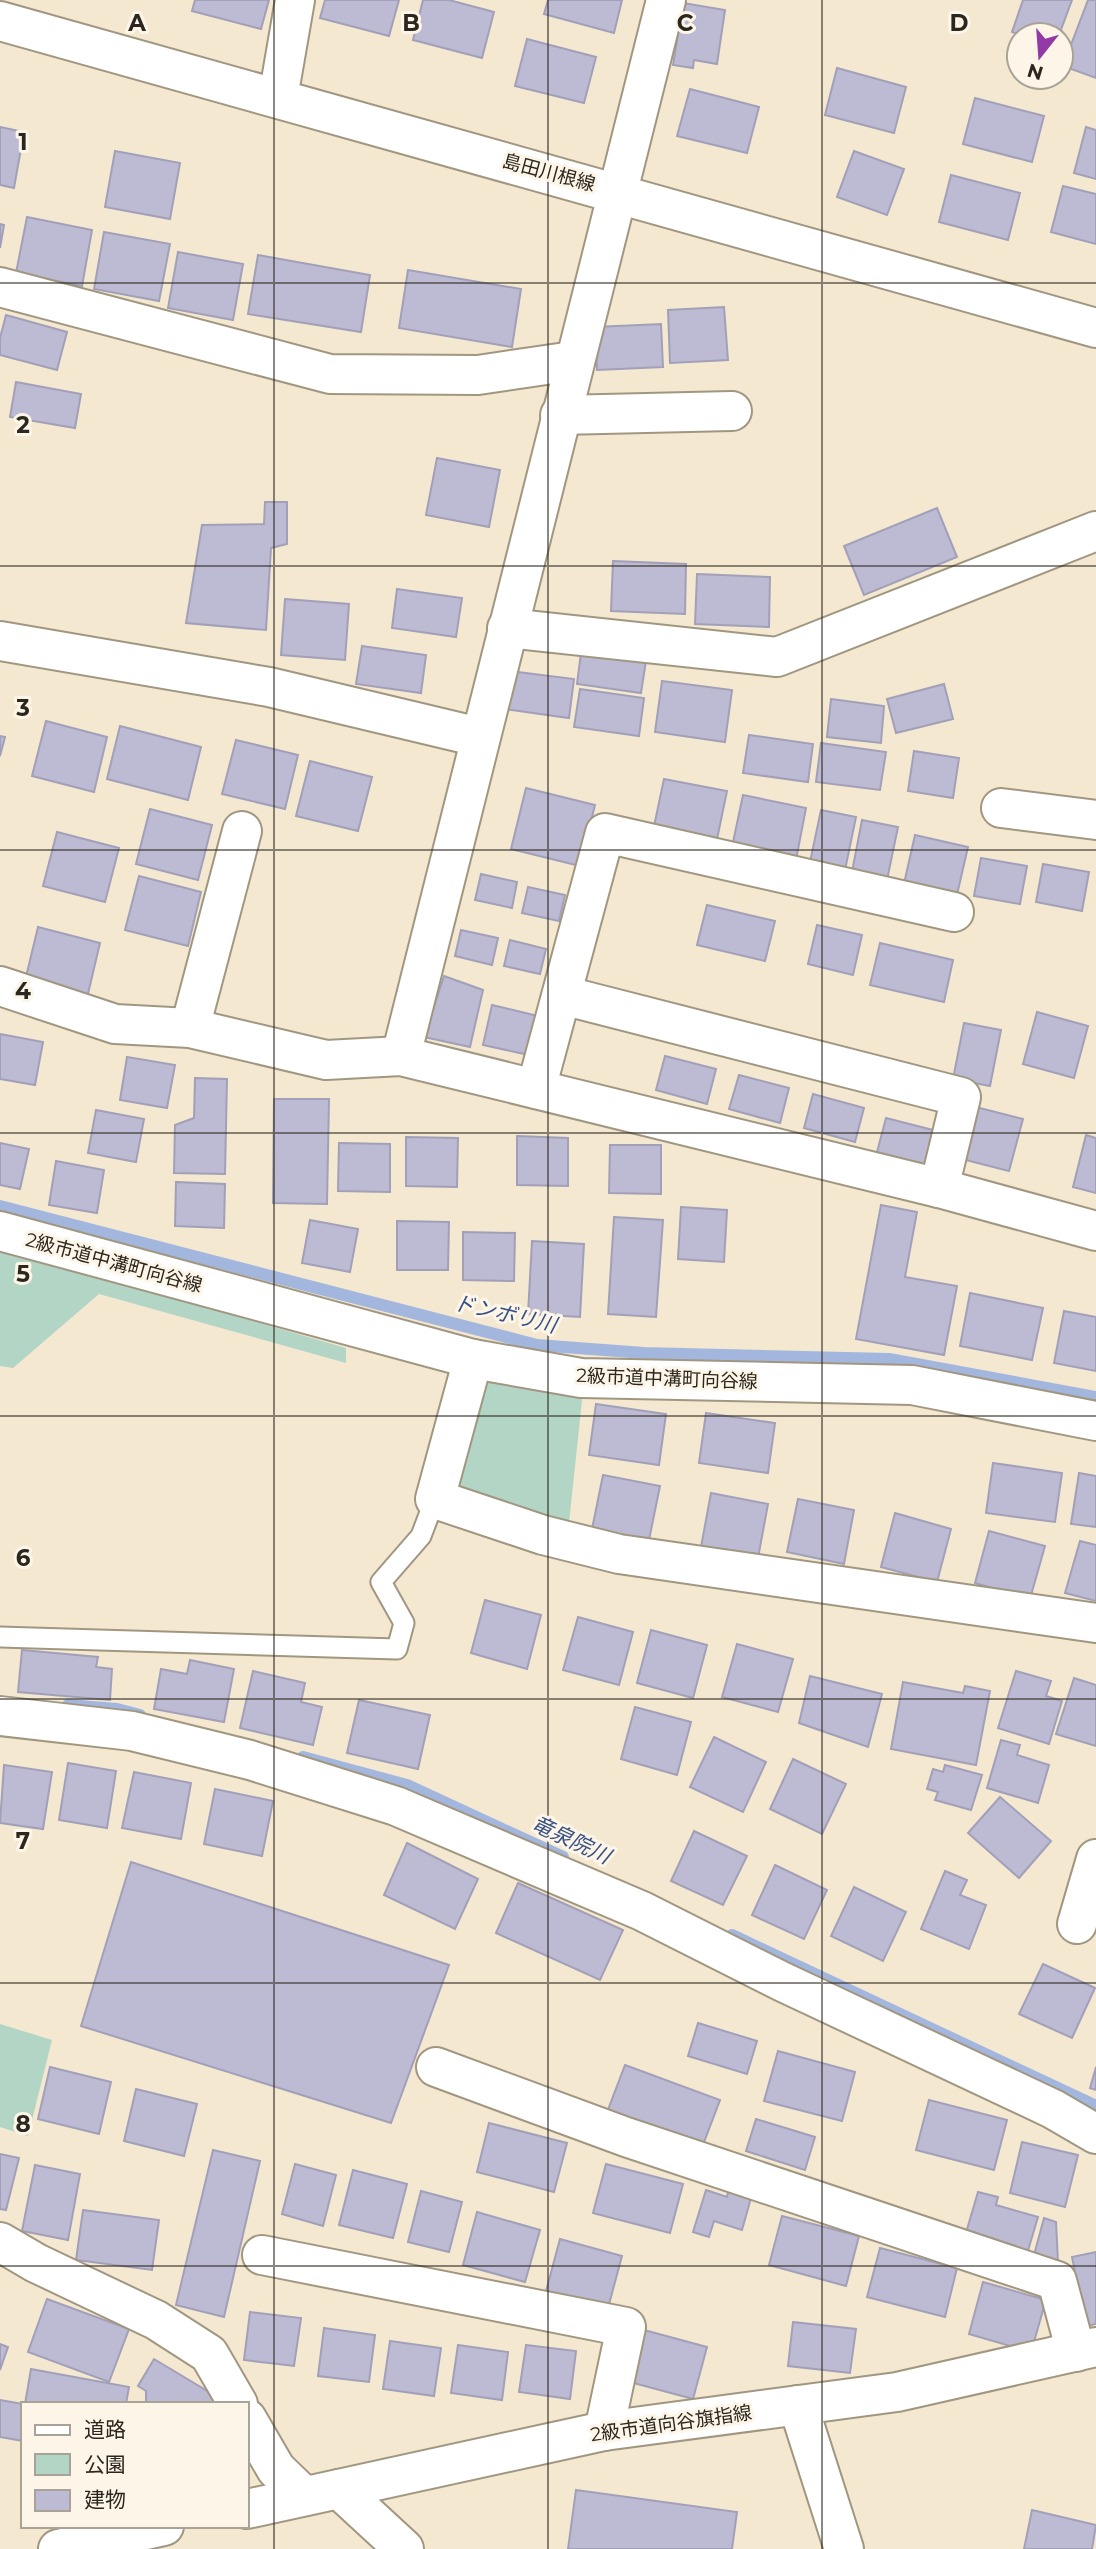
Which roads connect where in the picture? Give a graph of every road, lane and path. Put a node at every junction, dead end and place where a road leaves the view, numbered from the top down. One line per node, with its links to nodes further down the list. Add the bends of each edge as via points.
1 (295, 0): 4 (street)
2 (666, 0): 5 (street)
3 (0, 21): 4 (street, 島田川根線)
4 (278, 98): 5 (street, 島田川根線)
5 (616, 191): 7 (street, 島田川根線); 8 (street)
6 (0, 287): 8 (street, via 330,374 478,375)
7 (1096, 328)
8 (573, 361): 10 (street)
9 (732, 411): 10 (street)
10 (560, 415): 12 (street)
11 (1096, 531): 12 (street, via 777,657)
12 (508, 628): 14 (street)
13 (0, 641): 14 (street, via 269,687)
14 (479, 737): 22 (street)
15 (1001, 808): 16 (street)
16 (1096, 820)
17 (242, 831): 21 (street)
18 (954, 912): 20 (street, via 605,833)
19 (0, 986): 21 (street, via 115,1024)
20 (562, 995): 23 (street); 24 (street, via 961,1097)
21 (190, 1028): 22 (street, via 326,1060)
22 (401, 1056): 23 (street)
23 (536, 1089): 24 (street)
24 (939, 1188): 26 (street)
25 (0, 1231): 27 (street, 2級市道中溝町向谷線)
26 (1096, 1231)
27 (473, 1359): 28 (street, 2級市道中溝町向谷線, via 582,1378 912,1384); 29 (street)
28 (1096, 1421)
29 (435, 1499): 30 (street, via 543,1535 619,1553); 31 (lane, via 421,1536 382,1582 404,1623 397,1649)
30 (1096, 1623)
31 (0, 1637)
32 (0, 1716): 36 (street, via 132,1731 250,1760 396,1806 642,1911 1054,2109)
33 (1096, 1859): 34 (street)
34 (1077, 1924)
35 (436, 2067): 39 (street, via 626,2137 1057,2281)
36 (1096, 2134)
37 (0, 2242): 40 (street, via 156,2320 209,2354)
38 (262, 2255): 43 (street, via 626,2327)
39 (1086, 2350): 41 (street, 2級市道向谷旗指線, via 897,2392)
40 (237, 2402)
41 (798, 2405): 43 (street, 2級市道向谷旗指線); 49 (street)
42 (248, 2421): 44 (street, via 276,2469)
43 (604, 2431): 44 (street, 2級市道向谷旗指線)
44 (322, 2493): 45 (street, 2級市道向谷旗指線); 48 (street)
45 (248, 2509)
46 (155, 2528): 47 (street)
47 (58, 2549)
48 (404, 2549)
49 (844, 2549)

